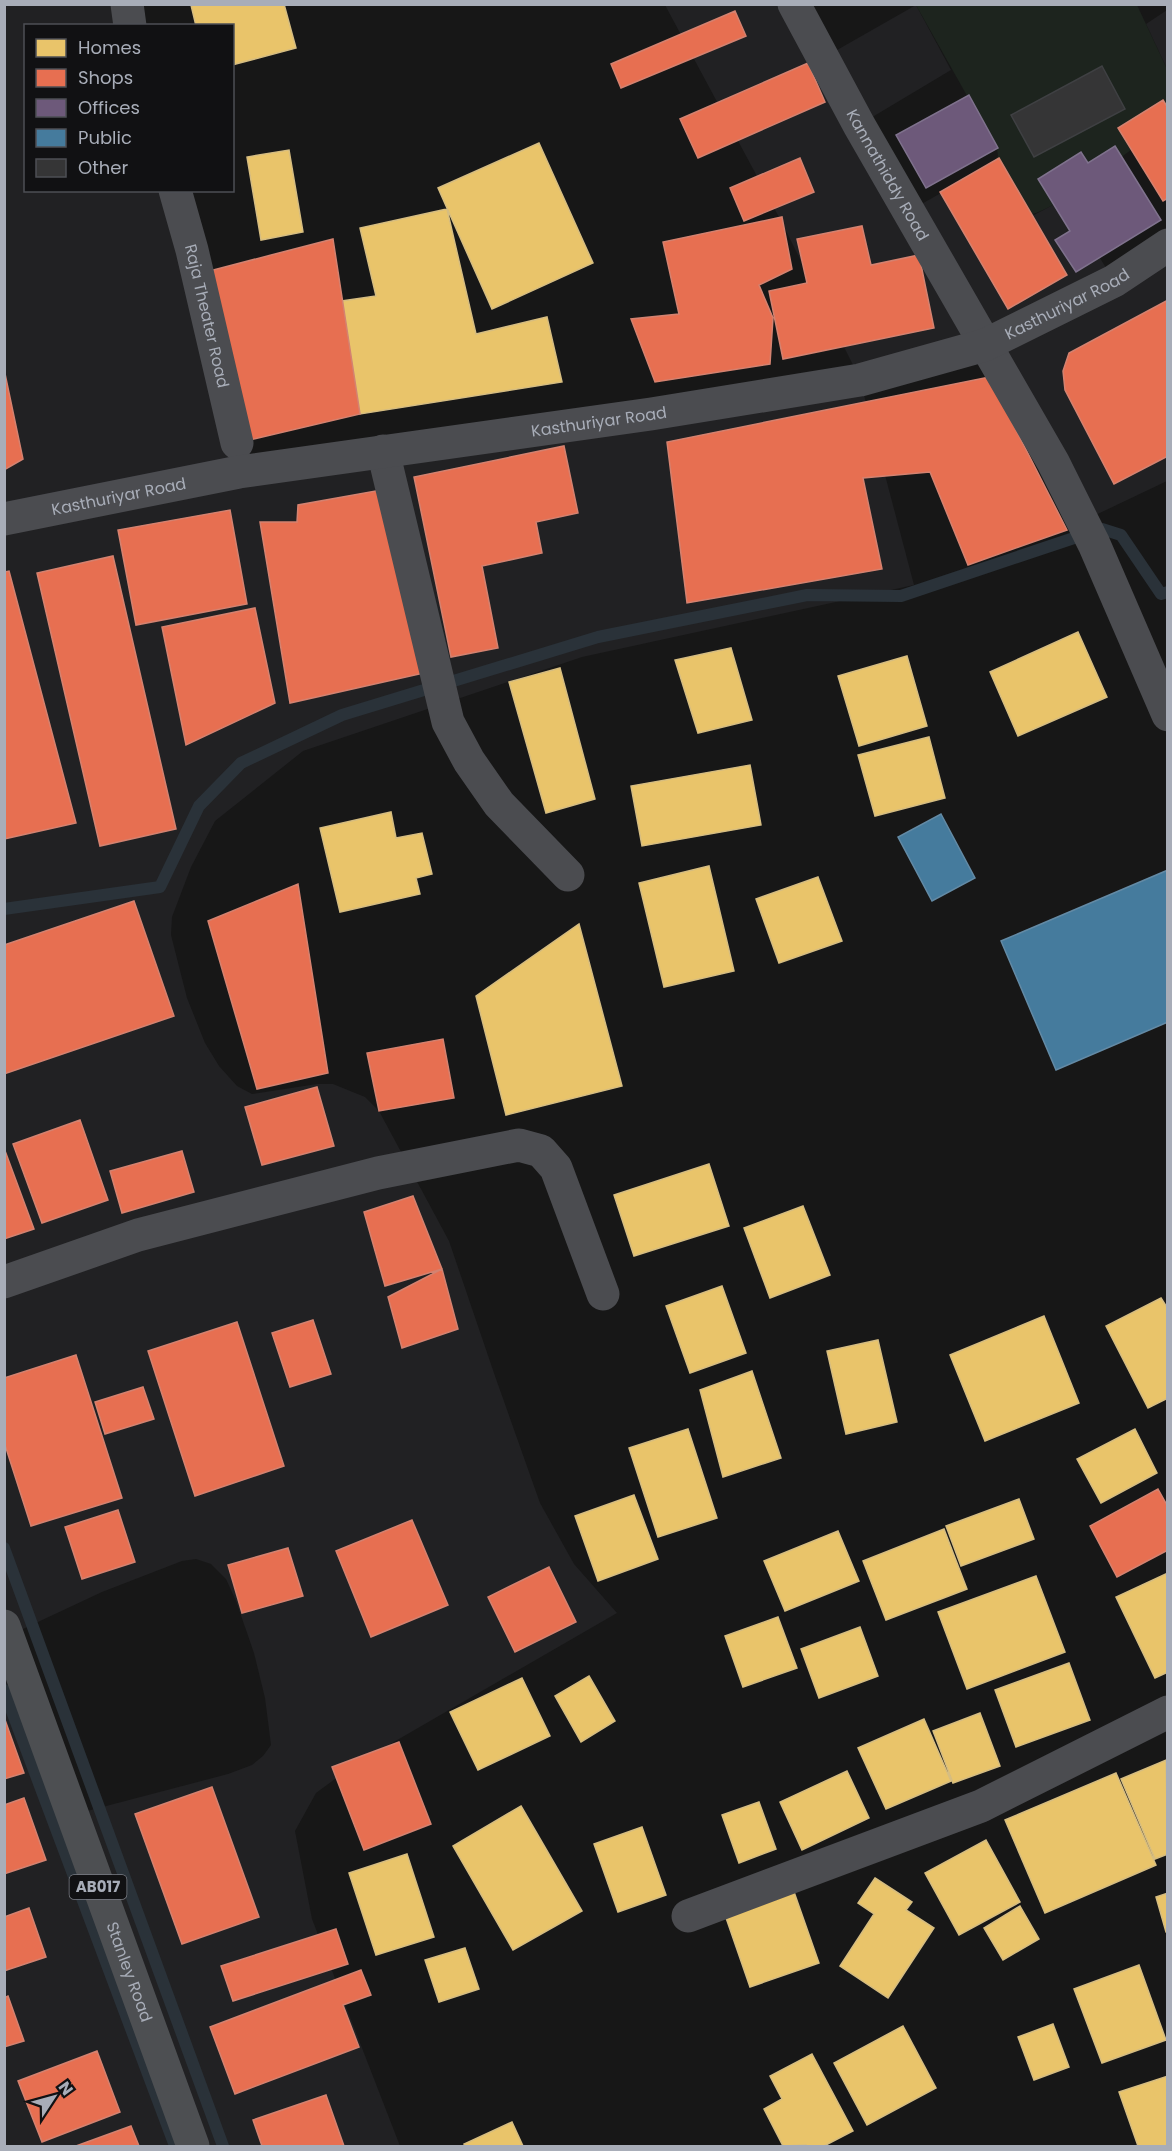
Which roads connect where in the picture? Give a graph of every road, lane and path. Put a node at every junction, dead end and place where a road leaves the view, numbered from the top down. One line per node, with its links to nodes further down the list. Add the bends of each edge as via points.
1 (127, 4): 3 (street)
2 (794, 4): 6 (street, Kannathiddy Road)
3 (130, 24)
4 (176, 192): 7 (street, Raja Theater Road)
5 (1167, 245): 6 (street, Kasthuriyar Road, via 1114,281)
6 (986, 345): 8 (street, Kasthuriyar Road, via 860,380); 10 (street, Kannathiddy Road, via 1053,462 1094,544)
7 (237, 443)
8 (383, 451): 9 (street, Kasthuriyar Road, via 239,472); 11 (street, via 448,722 499,804)
9 (4, 519)
10 (1167, 715)
11 (568, 875)
12 (4, 1282): 13 (street, via 138,1235 378,1173 519,1145 541,1151 556,1168)
13 (603, 1294)
14 (4, 1626): 17 (main road, Stanley Road / AB017)
15 (1167, 1712): 16 (street, via 981,1806)
16 (688, 1916)
17 (194, 2146)

